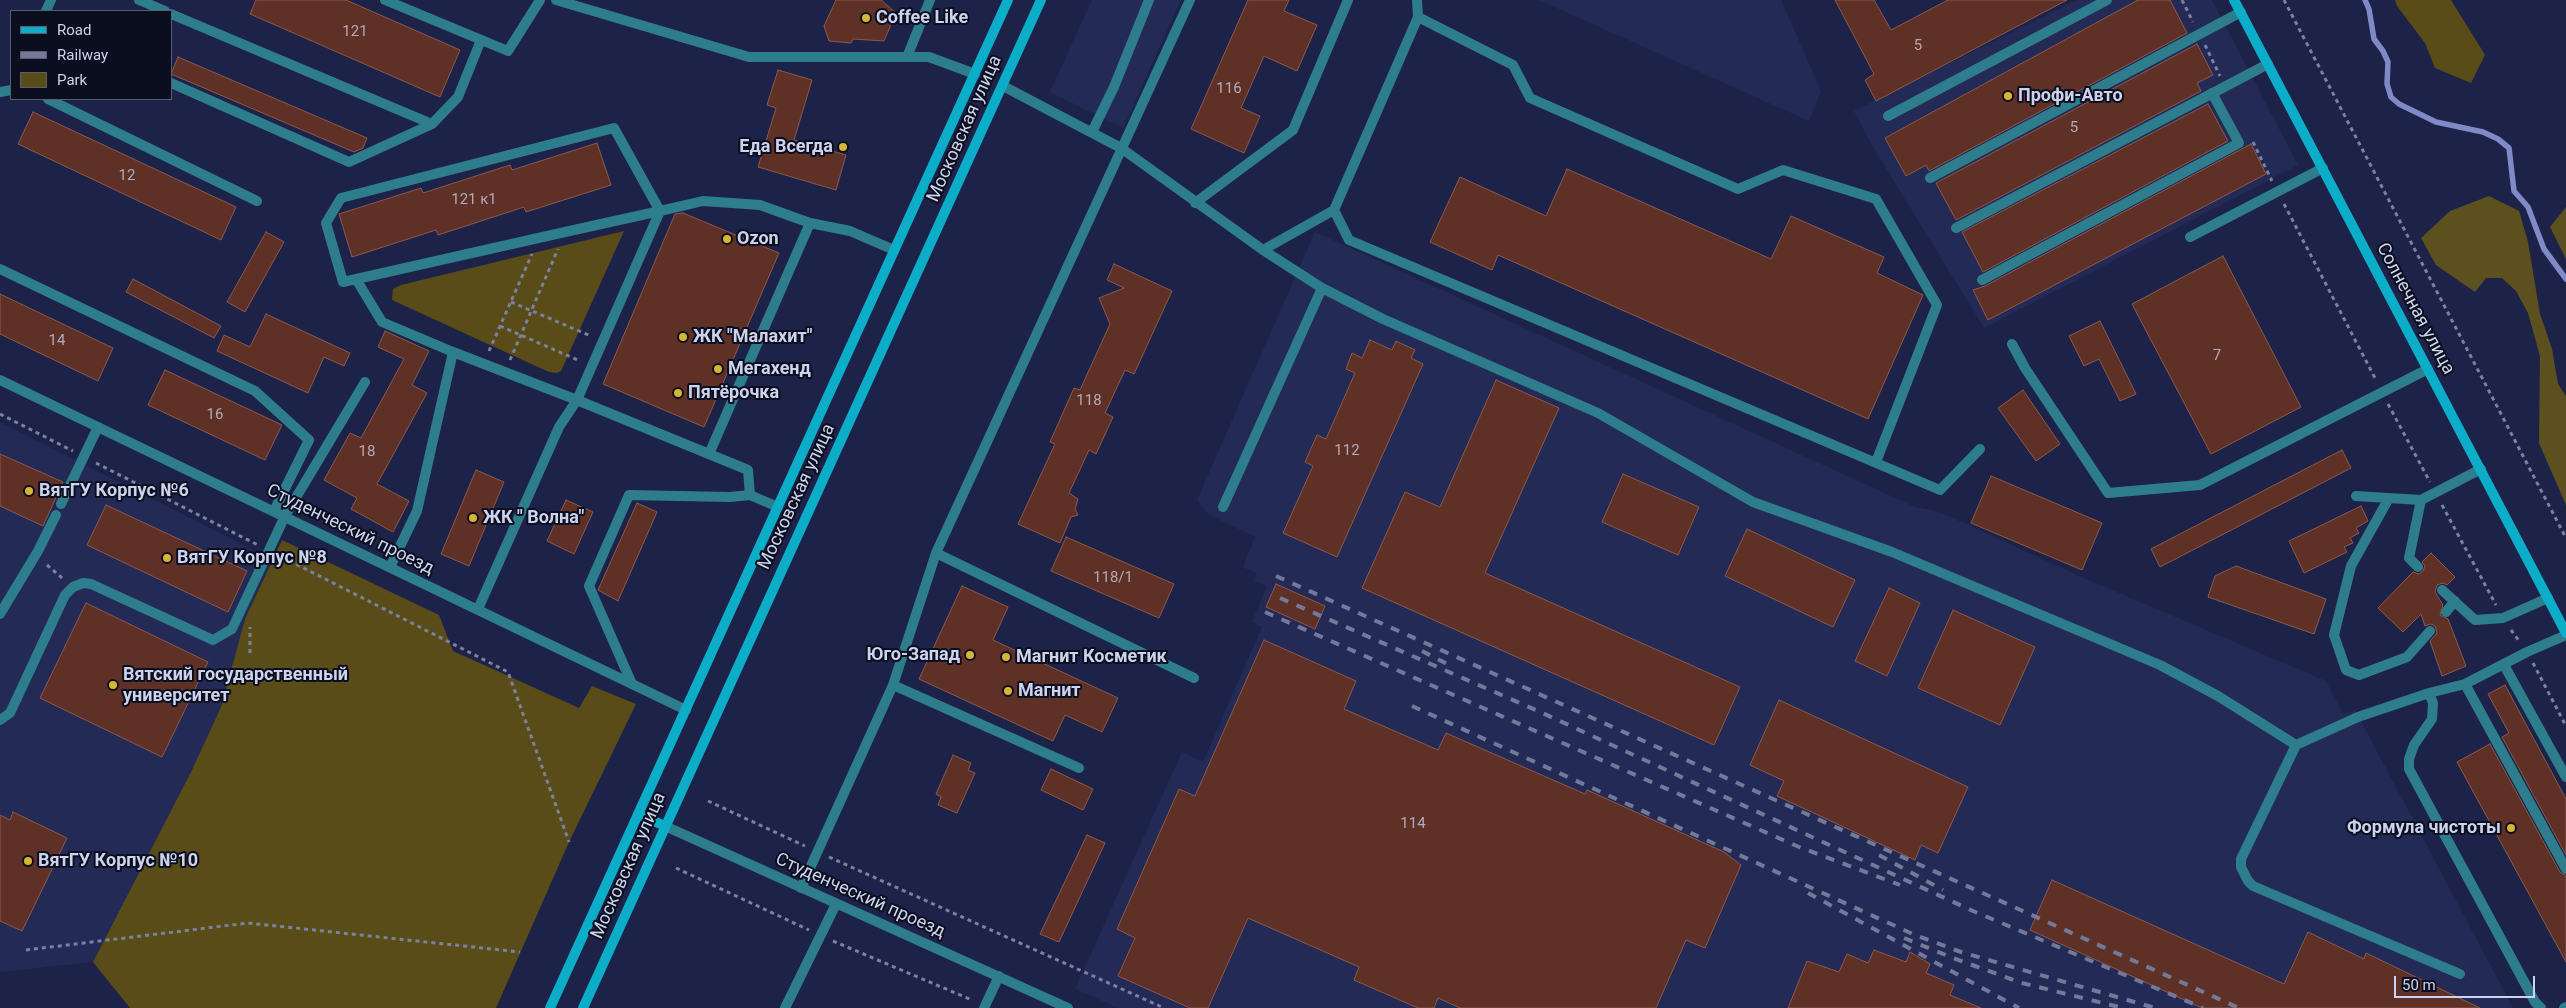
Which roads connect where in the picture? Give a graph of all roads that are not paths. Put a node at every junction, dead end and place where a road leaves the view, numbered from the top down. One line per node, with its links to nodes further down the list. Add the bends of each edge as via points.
1 (138, 0): 14 (street)
2 (385, 0): 18 (street)
3 (540, 0): 18 (street, via 508,51)
4 (556, 0): 19 (street, via 749,57)
5 (930, 0): 19 (street)
6 (1008, 0): 21 (main road, Московская улица)
7 (1041, 0): 23 (main road, Московская улица)
8 (1149, 0): 28 (street)
9 (1190, 0): 29 (street)
10 (1348, 0): 33 (street, via 1293,130)
11 (1417, 0): 17 (street)
12 (2107, 0): 26 (street)
13 (2234, 0): 15 (main road, Солнечная улица)
14 (163, 10)
15 (2241, 12): 20 (main road, Солнечная улица); 31 (street)
16 (172, 14): 27 (street)
17 (1418, 17): 34 (street); 54 (street, via 1513,65 1530,98 1738,189 1784,170 1876,200 1937,305)
18 (481, 40): 27 (street, via 458,98)
19 (907, 57): 21 (street, via 929,57)
20 (2268, 64): 24 (street); 30 (main road, Солнечная улица)
21 (975, 74): 39 (main road, Московская улица)
22 (172, 83): 27 (street, via 349,162)
23 (1003, 86): 28 (street); 89 (main road, Московская улица)
24 (2212, 93): 37 (street); 43 (street, via 2239,143)
25 (50, 100): 32 (street)
26 (1888, 116)
27 (432, 124)
28 (1092, 132): 29 (street)
29 (1121, 148): 33 (street); 66 (street)
30 (2322, 168): 38 (street); 47 (main road, Солнечная улица)
31 (1930, 178)
32 (257, 201)
33 (1195, 203): 40 (street)
34 (1334, 210): 40 (street); 54 (street, via 1349,240)
35 (660, 211): 36 (street, via 703,201 760,204); 42 (street); 42 (street, via 614,128 342,198 326,223 343,282); 50 (street)
36 (810, 223): 39 (street, via 850,231); 53 (street)
37 (1956, 228)
38 (2190, 238)
39 (894, 250): 62 (main road, Московская улица)
40 (1262, 250): 44 (street)
41 (0, 269): 63 (street, via 255,391 308,440)
42 (356, 279): 46 (street, via 382,322)
43 (1982, 280)
44 (1322, 288): 61 (street); 85 (street, via 1383,319 1591,410 1753,502 1892,552 2160,665)
45 (2012, 344): 47 (street, via 2108,493 2200,485)
46 (454, 352): 50 (street); 67 (street, via 417,511)
47 (2428, 369): 55 (main road, Солнечная улица)
48 (0, 380): 51 (street, Студенческий проезд)
49 (365, 382): 65 (street)
50 (576, 400): 53 (street); 72 (street, via 559,427)
51 (98, 427): 60 (street); 63 (street, Студенческий проезд)
52 (1980, 450): 54 (street, via 1940,490)
53 (708, 454): 56 (street, via 748,470)
54 (1876, 462)
55 (2481, 470): 59 (street); 70 (main road, Солнечная улица)
56 (750, 495): 62 (street); 79 (street, via 629,495 589,586)
57 (2356, 496): 58 (street)
58 (2389, 498): 59 (street); 75 (street, via 2351,566 2334,635 2346,670 2359,675 2407,657)
59 (2421, 500): 68 (street, via 2409,558)
60 (61, 504)
61 (1223, 507)
62 (778, 508): 83 (main road, Московская улица)
63 (274, 511): 65 (street, Студенческий проезд)
64 (56, 514): 74 (street)
65 (285, 516): 67 (street, Студенческий проезд); 84 (street, via 232,628 213,640 91,584 73,587 65,595 10,713)
66 (936, 553): 78 (street); 81 (street)
67 (390, 567): 72 (street, Студенческий проезд)
68 (2418, 567)
69 (2442, 590): 71 (street)
70 (2548, 598): 71 (street, via 2502,618 2475,620); 76 (main road, Солнечная улица)
71 (2455, 601): 73 (street)
72 (478, 609): 79 (street, Студенческий проезд)
73 (2446, 612)
74 (0, 614)
75 (2430, 631)
76 (2566, 634): 77 (street)
77 (2504, 665): 80 (street); 87 (street)
78 (1194, 678)
79 (632, 684): 83 (street, Студенческий проезд)
80 (2466, 684): 82 (street); 90 (street)
81 (893, 685): 86 (street); 91 (street)
82 (2429, 693): 85 (street, via 2358,717); 100 (street, via 2433,702 2432,718 2414,744 2409,769)
83 (686, 710): 88 (main road, Московская улица)
84 (0, 720)
85 (2296, 744): 93 (street, via 2241,859 2240,867 2248,881 2253,886)
86 (1079, 768)
87 (2566, 777)
88 (638, 814): 89 (main road, Студенческий проезд); 95 (main road, Московская улица)
89 (665, 826): 91 (street, Студенческий проезд); 96 (main road, Московская улица)
90 (2566, 868)
91 (801, 888): 92 (street, Студенческий проезд)
92 (836, 904): 94 (street, Студенческий проезд); 97 (street)
93 (2460, 974)
94 (999, 976): 98 (street); 99 (street, Студенческий проезд)
95 (550, 1008)
96 (582, 1008)
97 (785, 1008)
98 (984, 1008)
99 (1068, 1008)
100 (2541, 1008)

